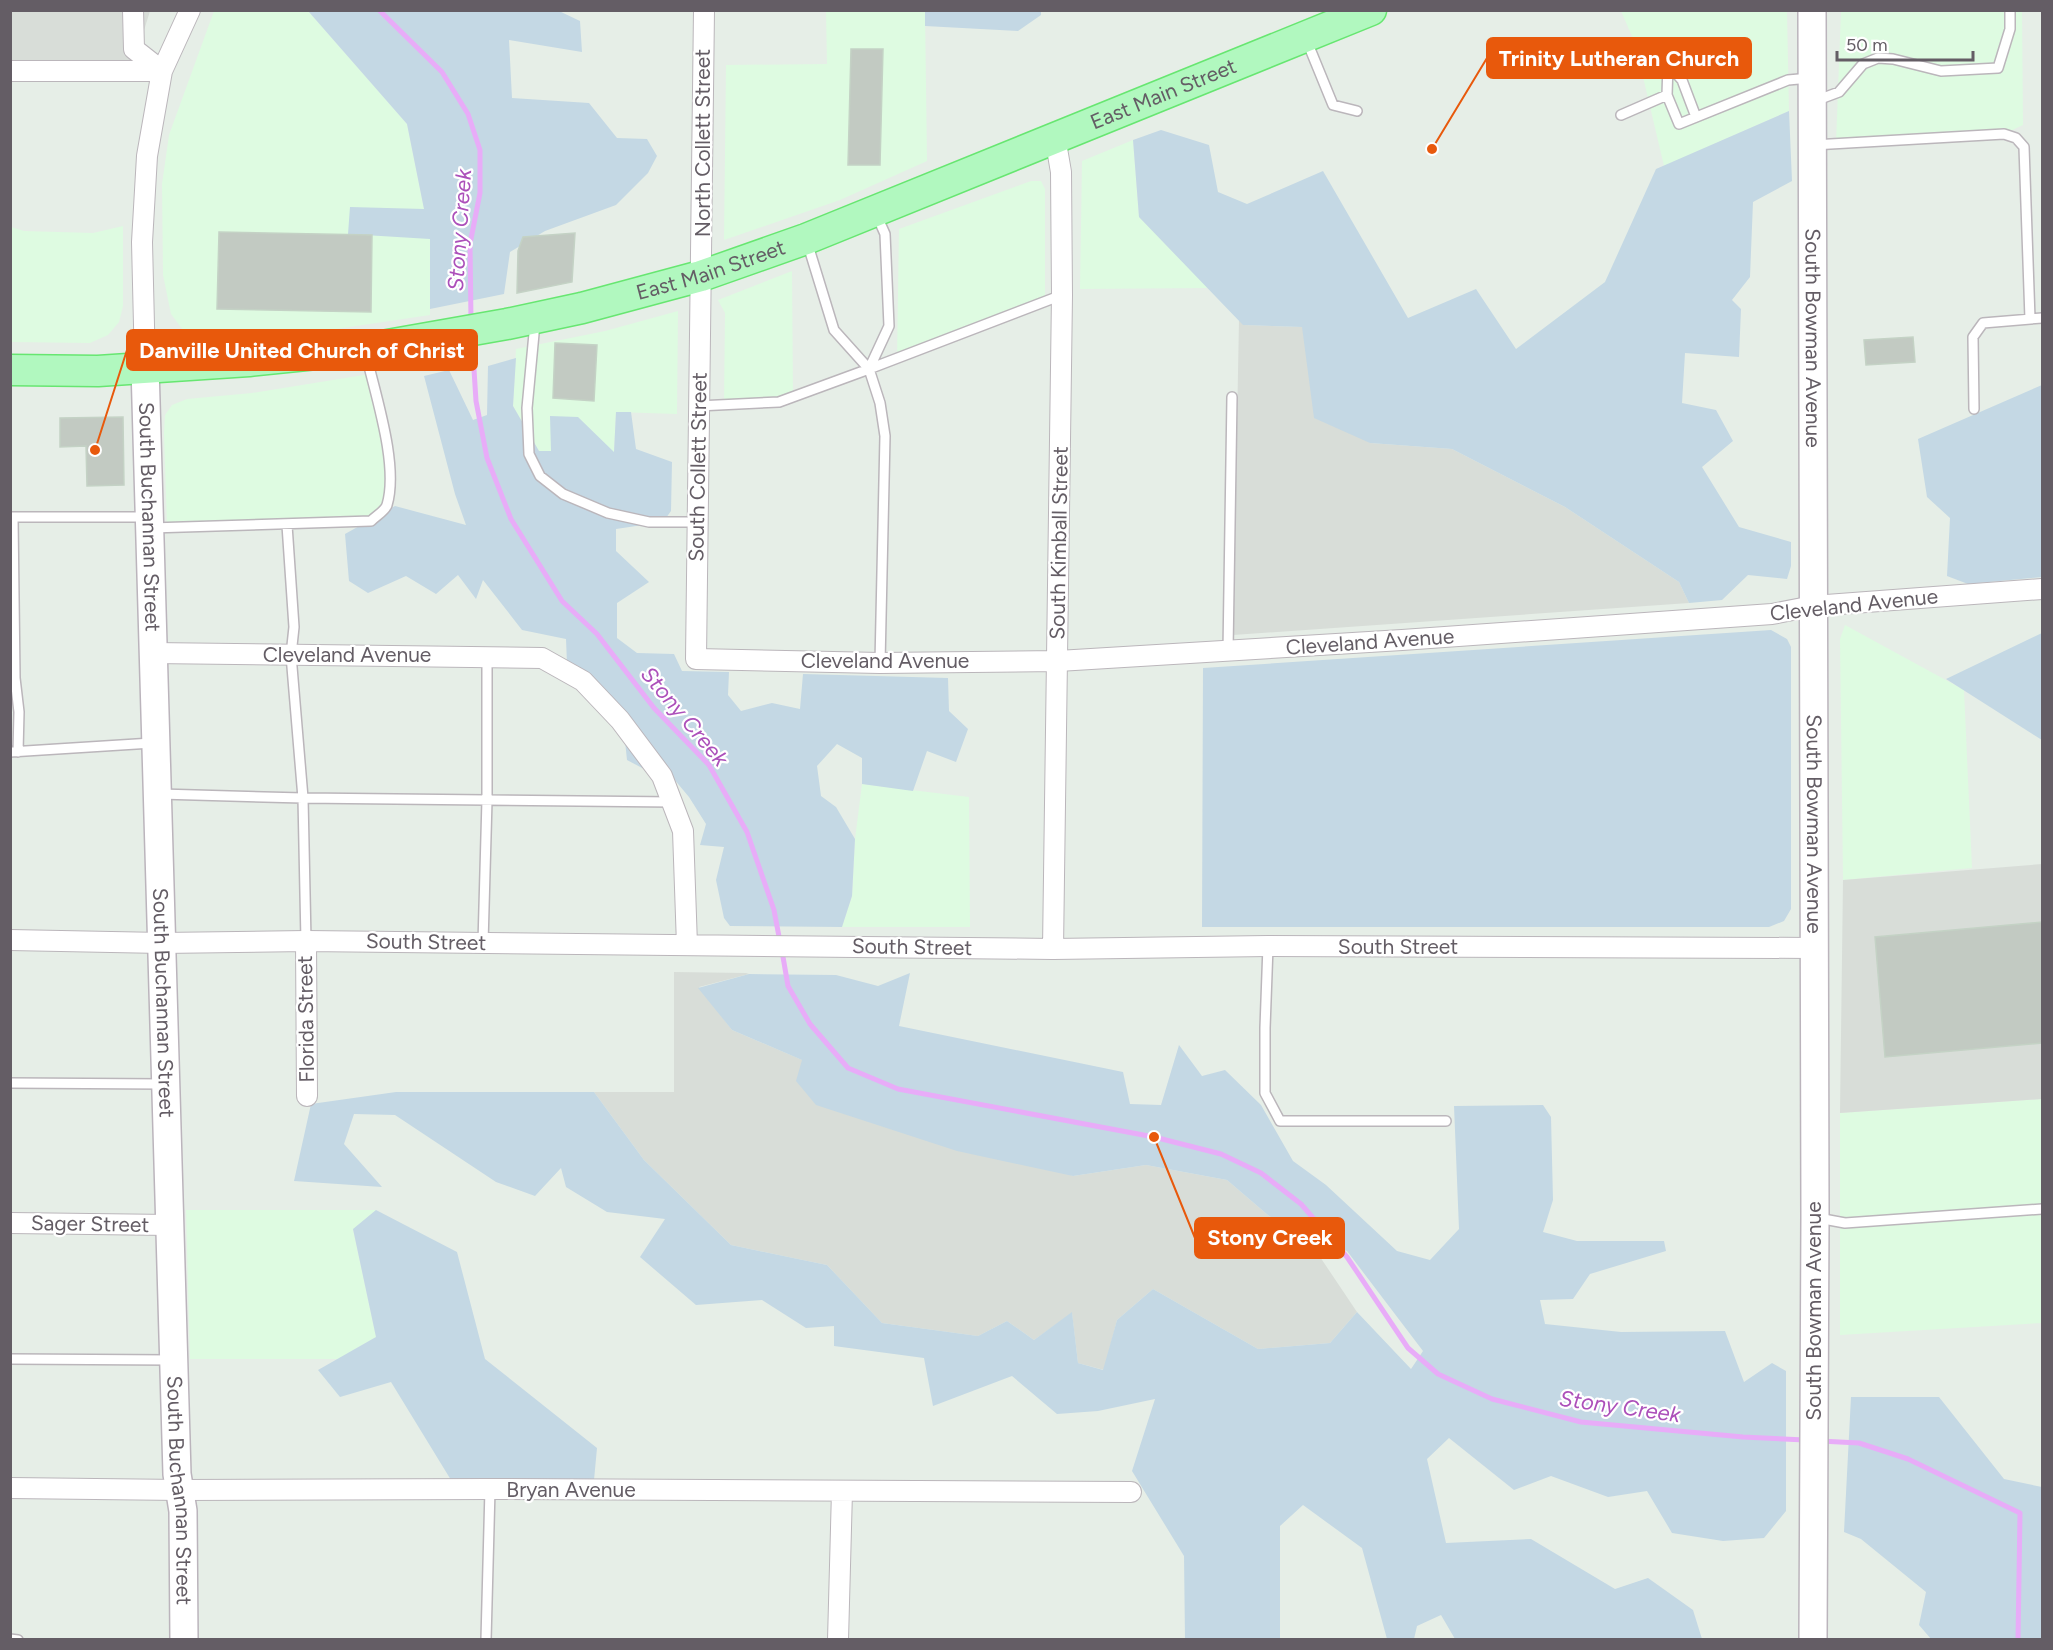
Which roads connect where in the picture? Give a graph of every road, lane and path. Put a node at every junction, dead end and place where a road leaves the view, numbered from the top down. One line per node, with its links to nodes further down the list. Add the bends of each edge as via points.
1 (133, 10): 9 (street, via 134,49)
2 (190, 10): 9 (street)
3 (704, 10): 19 (street, North Collett Street)
4 (1371, 10): 7 (main road, East Main Street)
5 (1812, 10): 10 (main road, South Bowman Avenue)
6 (2010, 10): 10 (lane, via 2010,29 1998,68 1941,71 1878,58 1863,64 1839,92)
7 (1305, 37): 12 (lane, via 1333,105); 15 (main road, East Main Street)
8 (10, 71): 9 (street)
9 (162, 71): 25 (street, via 147,156 142,242)
10 (1812, 90): 14 (lane, via 1788,80); 16 (main road, South Bowman Avenue)
11 (1667, 95): 13 (lane); 14 (lane, via 1679,124); 14 (lane, via 1668,64 1682,80)
12 (1357, 111)
13 (1621, 116)
14 (1696, 117)
15 (1055, 137): 17 (main road, East Main Street); 20 (street, South Kimball Street, via 1061,172)
16 (1812, 145): 22 (lane, via 2004,134 2016,138 2024,147); 36 (main road, South Bowman Avenue)
17 (876, 212): 18 (main road, East Main Street); 26 (lane, via 885,234 889,326)
18 (806, 239): 19 (main road, East Main Street); 26 (lane, via 834,330)
19 (701, 276): 23 (main road, East Main Street); 29 (street, South Collett Street)
20 (1062, 295): 26 (lane); 42 (street, South Kimball Street)
21 (2043, 318): 22 (lane)
22 (2030, 319): 30 (lane, via 1983,323 1972,337)
23 (520, 321): 24 (main road, East Main Street); 32 (lane, via 536,325 527,408 529,454 540,476 563,494 608,513 649,522)
24 (365, 349): 25 (main road, East Main Street); 34 (lane, via 388,451 390,485 386,507 371,521)
25 (145, 367): 27 (main road, East Main Street); 33 (main road, South Buchannan Street)
26 (869, 369): 29 (lane, via 779,402); 43 (lane, via 885,436)
27 (10, 370)
28 (1232, 397): 37 (lane)
29 (698, 406): 32 (street, South Collett Street)
30 (1974, 409)
31 (12, 517): 33 (lane); 45 (lane, via 19,712)
32 (697, 522): 41 (street, South Collett Street)
33 (148, 523): 34 (lane); 38 (main road, South Buchannan Street)
34 (287, 525): 39 (lane, via 294,627)
35 (2043, 589): 36 (street, Cleveland Avenue)
36 (1813, 606): 37 (street, Cleveland Avenue, via 1772,614); 56 (main road, South Bowman Avenue)
37 (1227, 651): 42 (street, Cleveland Avenue)
38 (152, 653): 39 (street, Cleveland Avenue); 44 (main road, South Buchannan Street)
39 (291, 655): 40 (street, Cleveland Avenue); 47 (lane)
40 (487, 656): 48 (lane); 49 (street, Cleveland Avenue, via 542,658 583,681 620,720 662,776)
41 (696, 659): 43 (street, Cleveland Avenue)
42 (1058, 661): 43 (street, Cleveland Avenue); 57 (street, South Kimball Street)
43 (880, 663)
44 (155, 743): 45 (lane); 46 (main road, South Buchannan Street)
45 (14, 752)
46 (156, 794): 47 (lane); 52 (main road, South Buchannan Street)
47 (303, 798): 48 (lane); 51 (lane)
48 (487, 800): 49 (lane); 53 (lane)
49 (673, 802): 54 (street, via 683,831)
50 (10, 940): 52 (street, South Street)
51 (306, 941): 52 (street, South Street); 53 (street, South Street); 60 (street, Florida Street)
52 (162, 943): 59 (main road, South Buchannan Street)
53 (483, 943): 54 (street, South Street)
54 (687, 945): 57 (street, South Street)
55 (1268, 946): 56 (street, South Street); 57 (street, South Street); 61 (lane, via 1265,1094 1280,1121)
56 (1814, 948): 63 (main road, South Bowman Avenue)
57 (1053, 949)
58 (10, 1083): 59 (lane)
59 (166, 1084): 65 (main road, South Buchannan Street)
60 (307, 1096)
61 (1446, 1121)
62 (2043, 1209): 63 (lane, via 1845,1223)
63 (1815, 1217): 78 (main road, South Bowman Avenue)
64 (10, 1222): 65 (street, Sager Street)
65 (170, 1225): 67 (main road, South Buchannan Street)
66 (10, 1359): 67 (lane)
67 (174, 1360): 69 (main road, South Buchannan Street)
68 (10, 1488): 69 (street, Bryan Avenue)
69 (180, 1490): 70 (street, Bryan Avenue); 75 (main road, South Buchannan Street)
70 (490, 1490): 71 (street, Bryan Avenue); 76 (lane)
71 (842, 1491): 72 (street, Bryan Avenue); 77 (street)
72 (1131, 1492)
73 (10, 1639): 74 (lane)
74 (18, 1640)
75 (184, 1640)
76 (486, 1640)
77 (838, 1640)
78 (1813, 1640)

